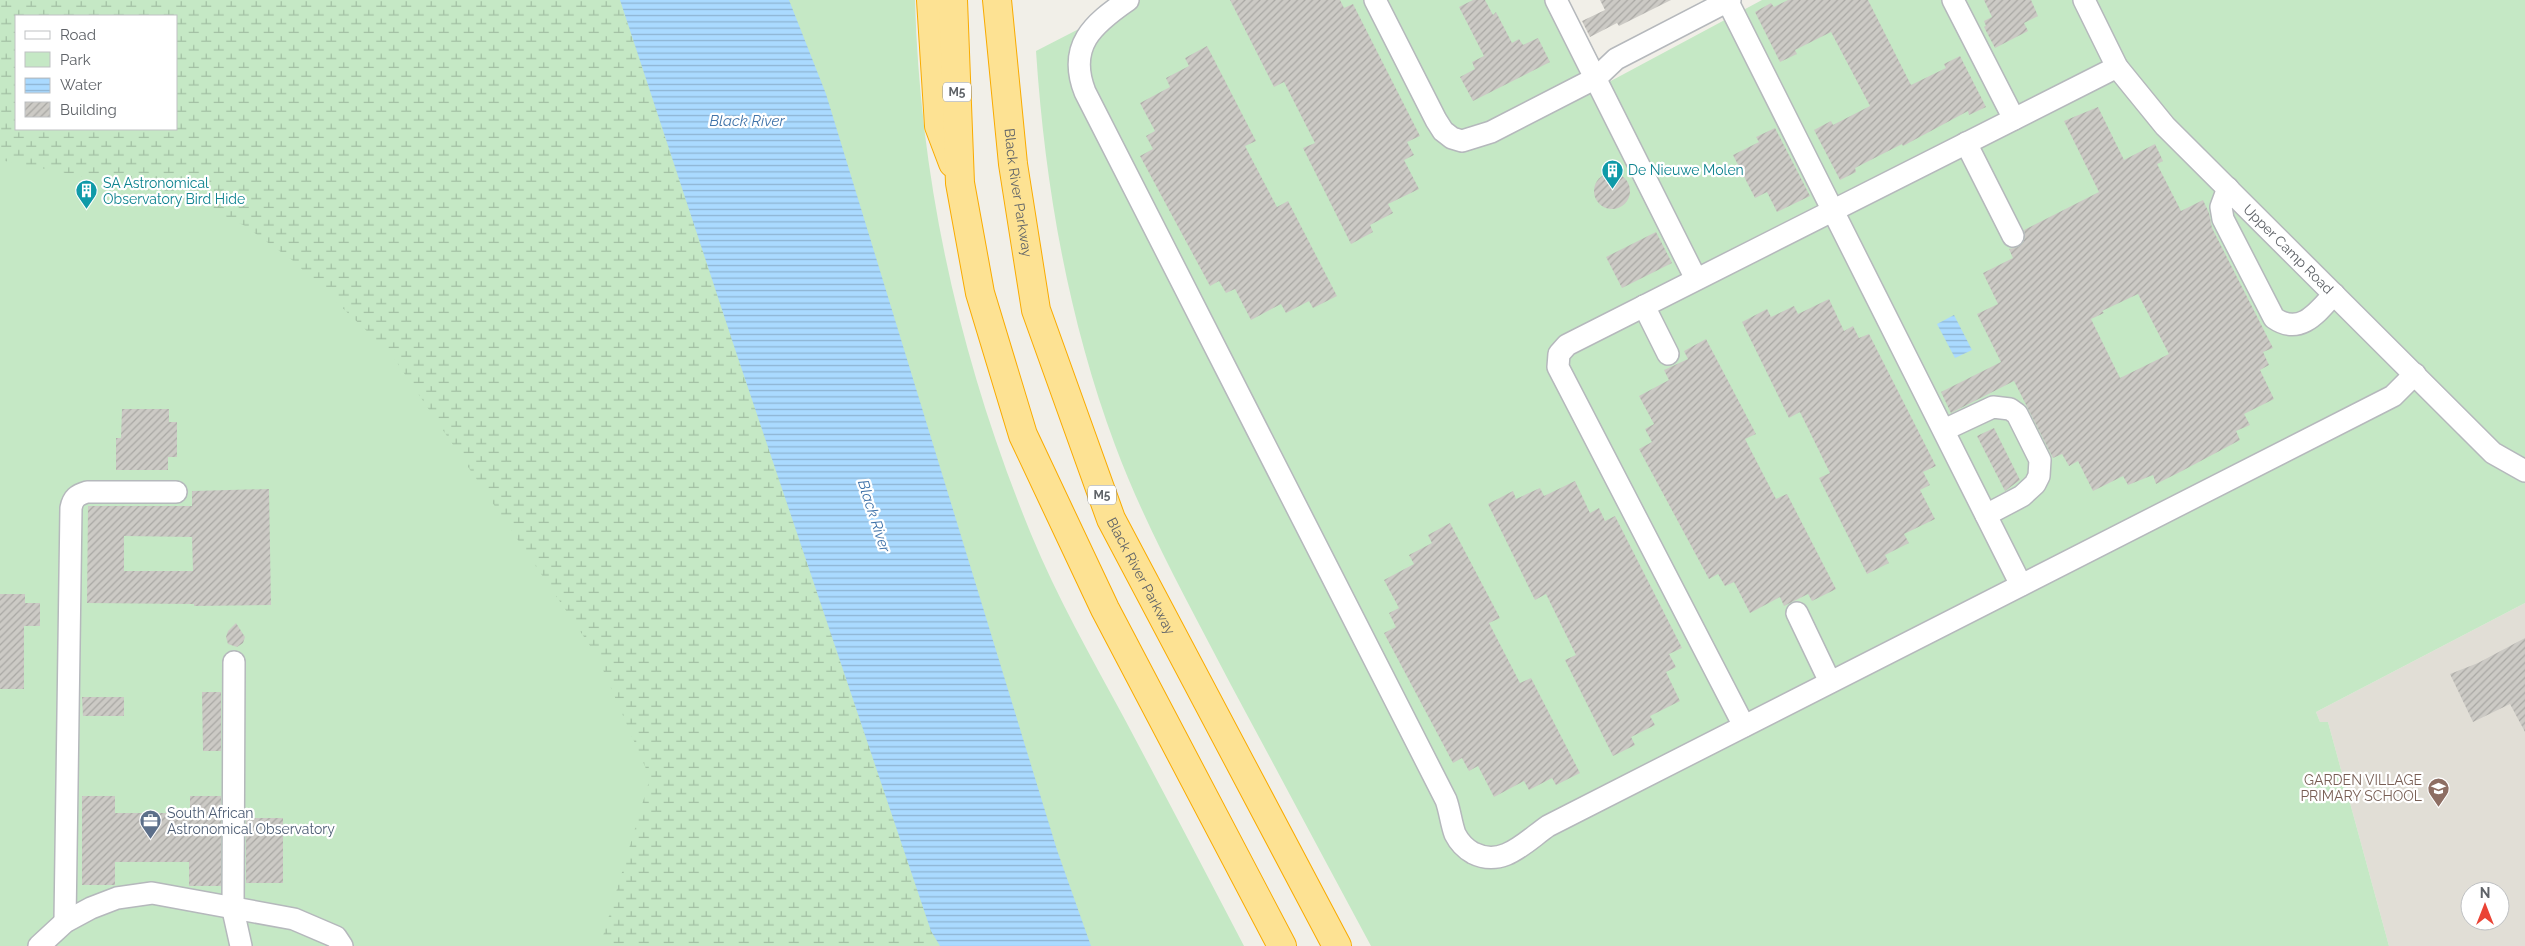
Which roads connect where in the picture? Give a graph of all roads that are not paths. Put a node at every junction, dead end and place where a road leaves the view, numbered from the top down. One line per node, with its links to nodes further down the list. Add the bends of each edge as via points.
1 (931, 0): 16 (highway, via 938,126)
2 (953, 0): 16 (highway, M5)
3 (997, 0): 11 (highway, Black River Parkway / M5)
4 (1007, 0): 11 (highway)
5 (1128, 0): 33 (lane, via 1099,21 1085,40 1079,62 1083,87 1446,800 1455,833 1463,845 1471,852 1490,858 1512,853 1548,826)
6 (1375, 0): 13 (lane, via 1436,120 1452,138 1462,140 1491,132)
7 (1556, 0): 13 (lane)
8 (1728, 0): 13 (lane, via 1616,59); 18 (lane)
9 (1953, 0): 14 (lane)
10 (2084, 0): 12 (lane, Upper Camp Road)
11 (1000, 32): 40 (highway, Black River Parkway / M5, via 1013,164 1036,310 1111,519)
12 (2117, 67): 14 (lane); 17 (lane, Upper Camp Road, via 2165,126)
13 (1596, 78): 20 (lane)
14 (2014, 119): 15 (lane)
15 (1966, 143): 18 (lane); 19 (lane)
16 (960, 183): 39 (highway, M5, via 980,293 1023,435 1105,609)
17 (2228, 188): 21 (lane, Upper Camp Road); 21 (lane, via 2221,207 2223,219 2274,318 2289,325 2306,322)
18 (1832, 211): 20 (lane); 25 (lane)
19 (2013, 236)
20 (1696, 278): 22 (lane)
21 (2334, 294): 24 (lane, Upper Camp Road)
22 (1644, 306): 23 (lane); 33 (lane, via 1567,344 1559,354 1558,367)
23 (1668, 354)
24 (2415, 374): 26 (lane, Upper Camp Road, via 2493,453); 29 (lane, via 2393,396)
25 (1944, 430): 28 (lane); 28 (lane, via 1993,407 2010,409 2017,414 2040,460 2035,484 2022,496)
26 (2525, 471)
27 (176, 492): 35 (lane, via 87,492 73,500)
28 (1986, 515): 29 (lane)
29 (2021, 585): 32 (lane)
30 (1798, 613): 32 (lane)
31 (234, 662): 34 (lane)
32 (1830, 682): 33 (lane)
33 (1744, 726)
34 (233, 910): 35 (lane, via 152,893 118,898); 37 (lane); 38 (lane, via 294,919 336,937)
35 (65, 922): 36 (lane)
36 (39, 946)
37 (241, 946)
38 (342, 946)
39 (1282, 946)
40 (1337, 946)

